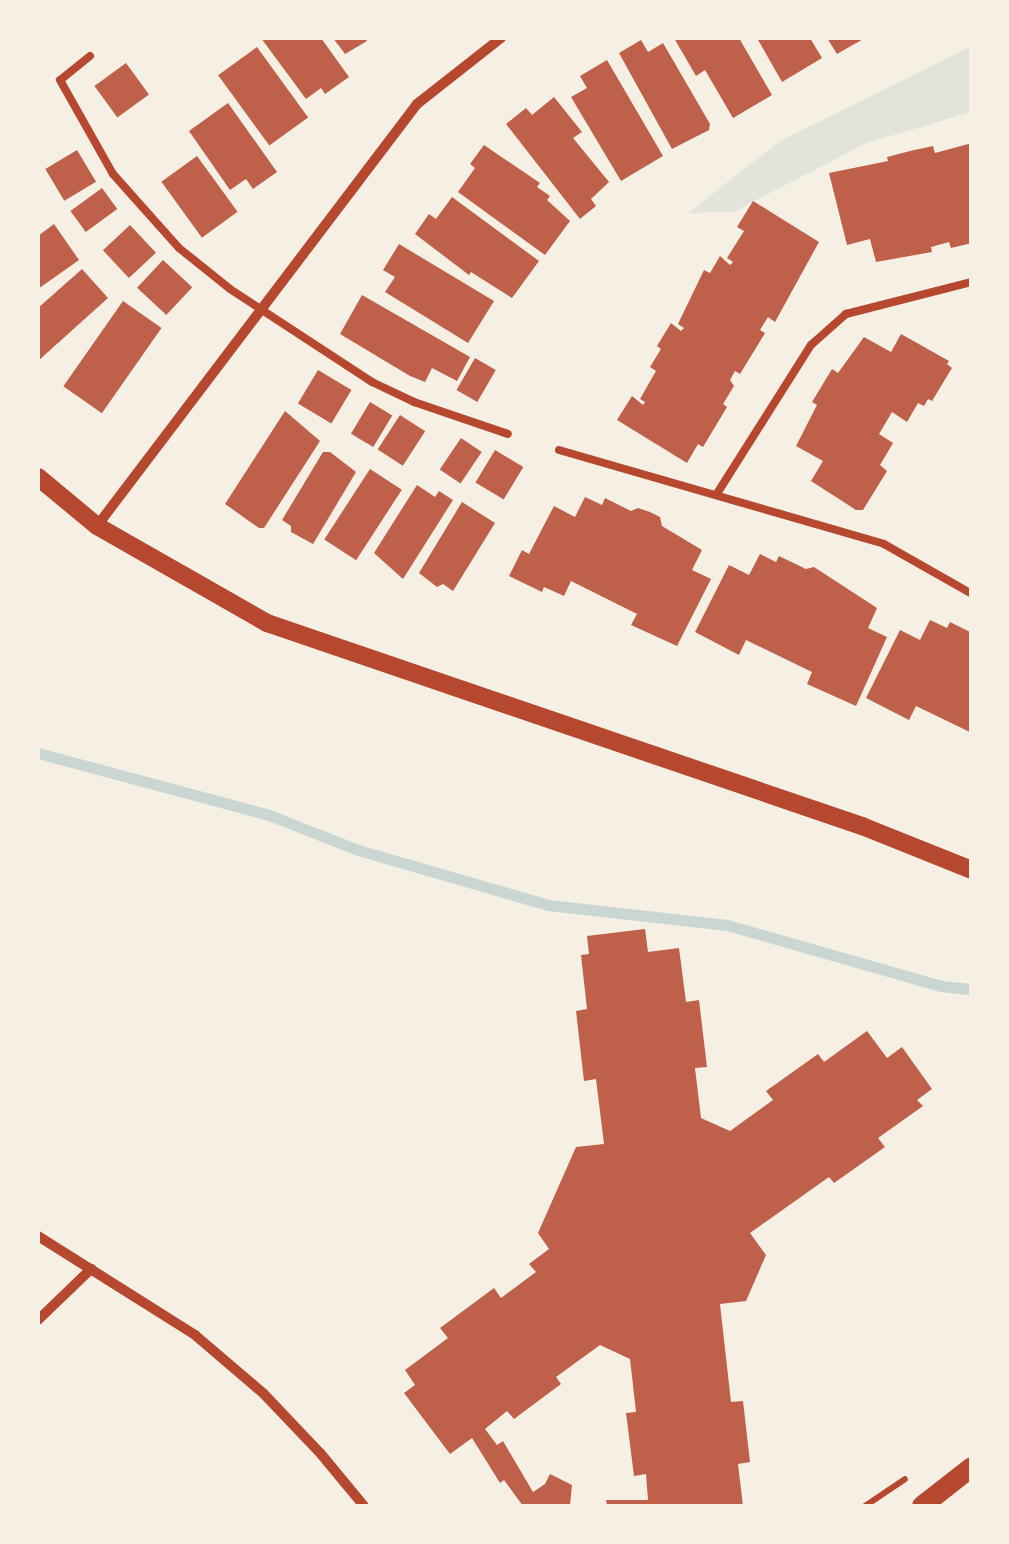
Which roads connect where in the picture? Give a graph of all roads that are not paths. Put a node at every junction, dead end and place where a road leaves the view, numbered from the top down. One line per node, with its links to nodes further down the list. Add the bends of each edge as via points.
1 (501, 38): 4 (street, via 417,104)
2 (90, 56): 4 (lane, via 60,80 114,174 179,248)
3 (972, 282): 8 (lane, via 846,314 811,346)
4 (261, 310): 5 (lane, via 372,382); 9 (street)
5 (508, 434)
6 (559, 450): 8 (lane)
7 (38, 476): 9 (street)
8 (718, 492): 10 (lane, via 884,544)
9 (97, 526): 11 (street, via 267,622)
10 (972, 594)
11 (972, 870)
12 (38, 1236): 13 (street)
13 (91, 1269): 14 (street); 16 (street, via 194,1334 251,1383)
14 (38, 1320)
15 (972, 1467): 17 (main road)
16 (364, 1506)
17 (922, 1506)

